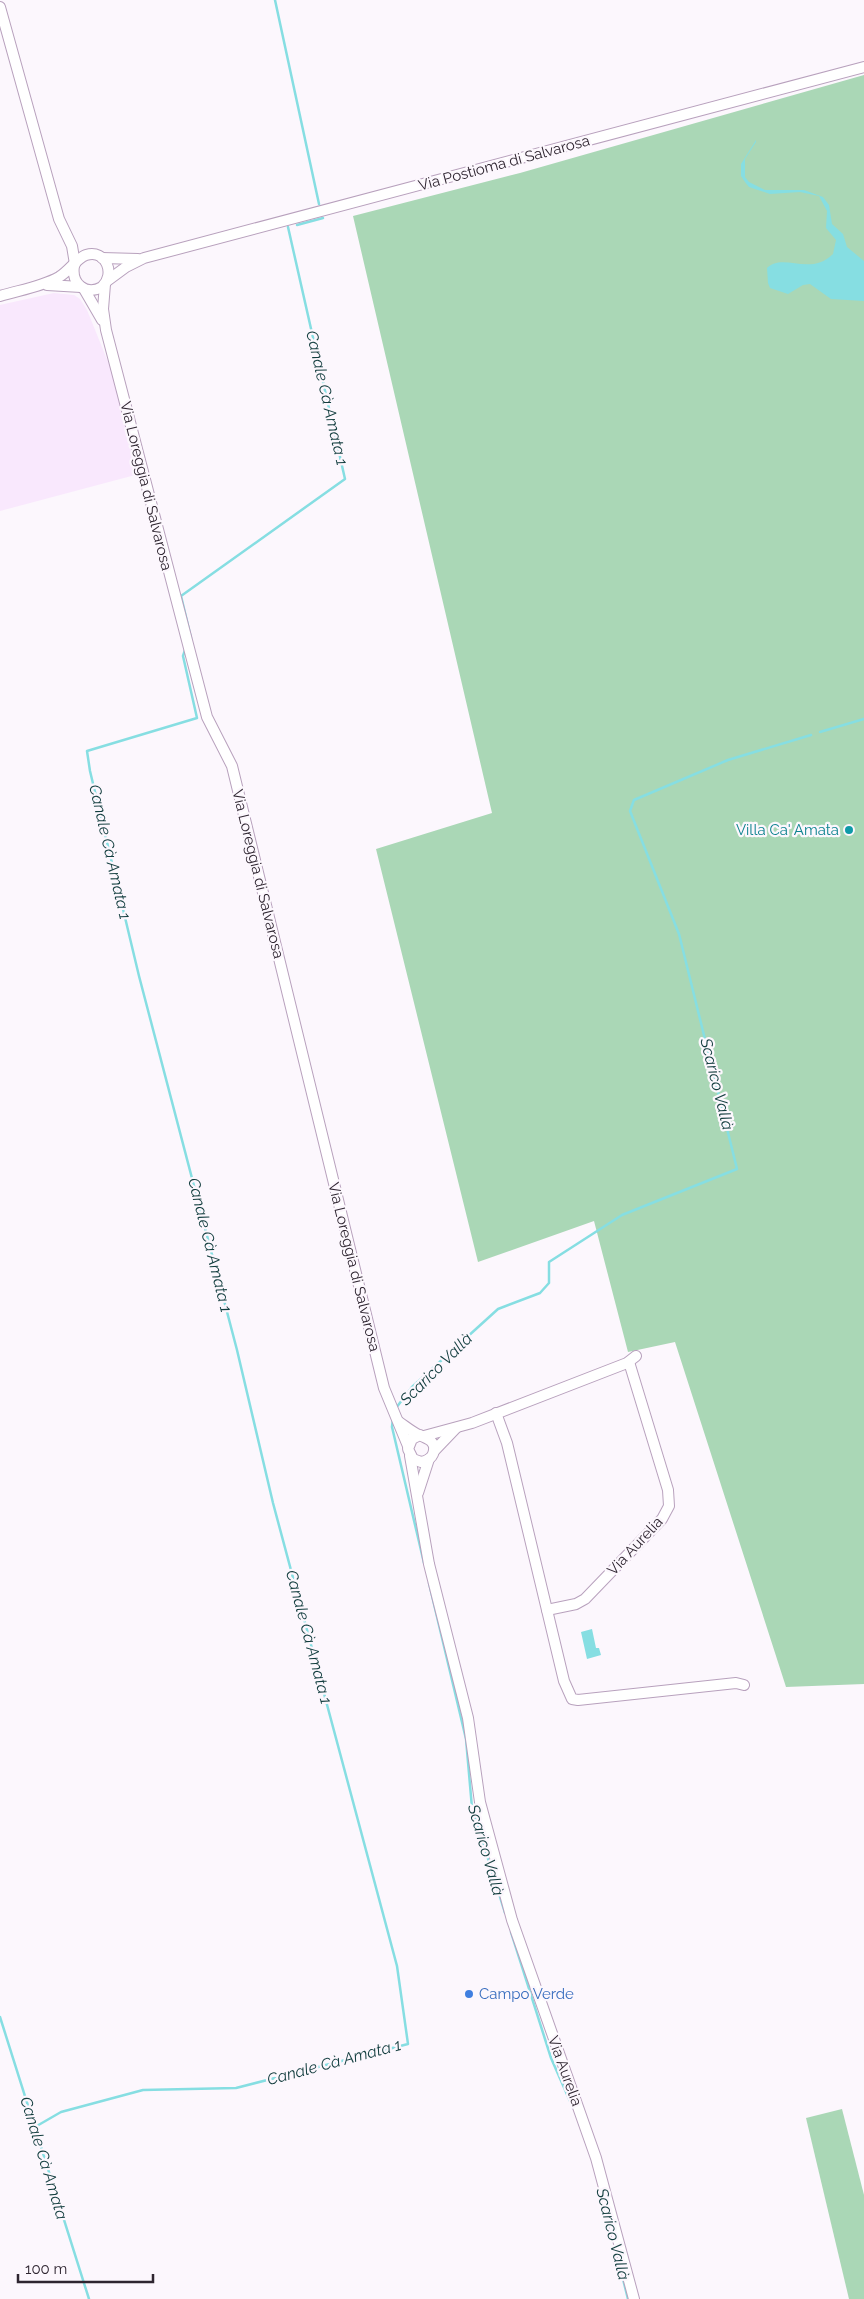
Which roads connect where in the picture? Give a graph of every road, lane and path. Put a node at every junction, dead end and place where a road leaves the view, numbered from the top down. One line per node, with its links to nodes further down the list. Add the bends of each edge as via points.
1 (0, 6): 3 (street, via 59,220)
2 (864, 67): 6 (street, Via Postioma di Salvarosa)
3 (69, 240): 4 (street); 7 (street)
4 (90, 254): 5 (street); 7 (street, via 80,258)
5 (102, 258): 6 (street, Via Postioma di Salvarosa); 8 (street, via 108,266)
6 (144, 258): 8 (street, Via Postioma di Salvarosa)
7 (75, 265): 9 (street); 10 (street, via 74,276)
8 (106, 282): 10 (street, via 95,290); 12 (street, Via Loreggia di Salvarosa)
9 (41, 285): 10 (street); 11 (street)
10 (82, 288): 12 (street, Via Loreggia di Salvarosa, via 93,301)
11 (0, 296)
12 (106, 330): 14 (street, Via Loreggia di Salvarosa, via 207,717 232,766 384,1388)
13 (496, 1413): 15 (street); 20 (street, via 507,1443); 20 (street, Via Aurelia, via 632,1359 668,1490 668,1506 659,1522 585,1599)
14 (396, 1416): 16 (street); 17 (street, Via Loreggia di Salvarosa)
15 (456, 1428): 16 (street); 18 (street)
16 (422, 1436): 17 (street, via 412,1439); 18 (street, via 433,1443)
17 (409, 1451): 18 (street, via 416,1461); 19 (street, Via Loreggia di Salvarosa)
18 (432, 1455): 19 (street, Via Loreggia di Salvarosa)
19 (418, 1494): 22 (street, Via Loreggia di Salvarosa, via 429,1564 468,1718 480,1802)
20 (547, 1610): 21 (street, via 564,1681 574,1700 736,1683)
21 (744, 1686)
22 (492, 1845): 23 (street, Via Aurelia, via 512,1920 596,2158)
23 (634, 2299)

